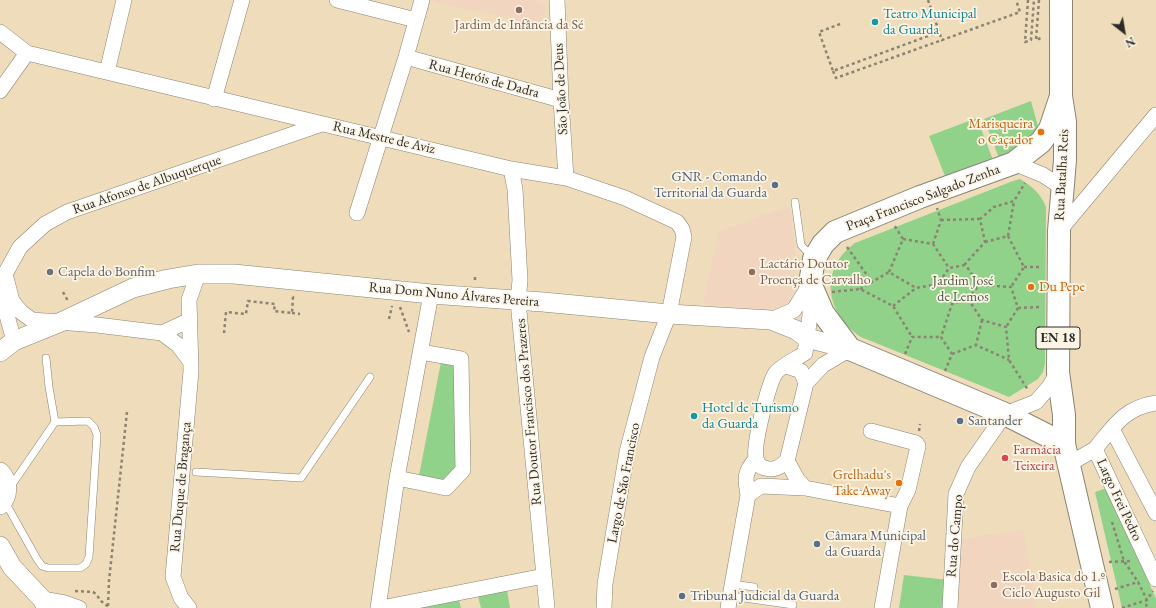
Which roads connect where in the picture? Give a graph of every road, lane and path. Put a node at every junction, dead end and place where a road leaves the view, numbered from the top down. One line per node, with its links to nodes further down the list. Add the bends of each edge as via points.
1 (124, 0): 23 (street)
2 (242, 0): 26 (street)
3 (338, 0): 14 (street)
4 (422, 0): 14 (street)
5 (557, 0): 27 (street, São João de Deus)
6 (928, 0): 13 (path)
7 (1016, 0): 19 (path, via 1020,12)
8 (1028, 0): 9 (path, via 1025,42 1031,40)
9 (1034, 0)
10 (1039, 0): 18 (path, via 1036,40)
11 (1061, 0): 25 (main road, Rua Batalha Reis / EN 18)
12 (938, 16): 13 (path)
13 (934, 17): 17 (path)
14 (416, 20): 21 (street)
15 (840, 24): 22 (path, via 819,32)
16 (0, 32): 20 (street, Rua Mestre de Aviz)
17 (939, 32): 19 (path); 22 (path)
18 (1046, 36)
19 (942, 40): 22 (path, via 836,78)
20 (27, 53): 23 (street, Rua Mestre de Aviz); 24 (street)
21 (406, 58): 27 (street, Rua Heróis de Dadra); 30 (street)
22 (833, 71)
23 (107, 72): 26 (street, Rua Mestre de Aviz)
24 (0, 91)
25 (1061, 96): 31 (main road, Rua Batalha Reis, via 1050,129 1041,142); 35 (main road, Rua Batalha Reis / EN 18, via 1065,122)
26 (214, 99): 29 (street, Rua Mestre de Aviz)
27 (560, 100): 34 (street, São João de Deus)
28 (1156, 115): 43 (street)
29 (322, 124): 30 (street, Rua Mestre de Aviz); 55 (street, Rua Afonso de Albuquerque, via 67,212 45,224 20,247)
30 (381, 137): 32 (street, Rua Mestre de Aviz); 40 (street)
31 (1014, 163): 33 (street, Praça Francisco Salgado Zenha); 36 (main road, Praça Francisco Salgado Zenha)
32 (511, 169): 34 (street, Rua Mestre de Aviz); 69 (street, Rua Doutor Francisco dos Prazeres, via 515,189 520,280)
33 (1043, 176): 35 (street, Praça Francisco Salgado Zenha); 37 (path, via 1025,182)
34 (566, 178): 78 (street, Rua Mestre de Aviz, via 625,198 677,222 684,237)
35 (1063, 188): 43 (main road, Rua Batalha Reis / EN 18)
36 (931, 193): 39 (main road, Praça Francisco Salgado Zenha); 42 (path)
37 (1014, 201): 41 (path, via 994,206); 45 (path)
38 (795, 202): 49 (lane, via 801,245)
39 (888, 210): 44 (main road, Praça Francisco Salgado Zenha); 46 (path)
40 (356, 213)
41 (980, 219): 42 (path); 47 (path)
42 (940, 220): 48 (path)
43 (1059, 231): 74 (main road, EN 18)
44 (835, 232): 49 (main road, Praça Francisco Salgado Zenha, via 823,244); 57 (path)
45 (1008, 236): 47 (path); 61 (path, via 1024,267)
46 (902, 239): 48 (path); 52 (path)
47 (985, 242): 50 (path)
48 (933, 244): 51 (path)
49 (814, 260): 58 (main road, Praça Francisco Salgado Zenha)
50 (965, 264): 51 (path); 60 (path)
51 (949, 268): 59 (path)
52 (889, 272): 57 (path); 62 (path)
53 (198, 274): 65 (street, Rua Dom Nuno Álvares Pereira, via 234,274); 80 (street, Rua Duque de Bragança, via 189,300); 83 (street, Rua Dom Nuno Álvares Pereira, via 133,288)
54 (475, 275): 56 (path)
55 (3, 279): 83 (street, Rua Dom Nuno Álvares Pereira, via 12,301 21,312 32,320)
56 (475, 280)
57 (872, 282): 64 (path)
58 (810, 283): 81 (street, Praça Francisco Salgado Zenha, via 794,310); 89 (street, Praça Francisco Salgado Zenha); 93 (main road, via 823,313)
59 (938, 284): 62 (path); 72 (path)
60 (979, 285): 61 (path); 68 (path)
61 (1011, 287): 75 (path)
62 (916, 288): 73 (path)
63 (0, 290): 91 (street, Rua Dom Nuno Álvares Pereira)
64 (860, 290): 67 (path, via 831,292); 73 (path)
65 (431, 294): 69 (street, Rua Dom Nuno Álvares Pereira); 92 (street)
66 (288, 297): 76 (path, via 293,297)
67 (828, 298)
68 (968, 299): 72 (path); 82 (path)
69 (518, 301): 78 (street, Rua Dom Nuno Álvares Pereira); 127 (street, Rua Doutor Francisco dos Prazeres)
70 (393, 303): 79 (path)
71 (400, 304): 92 (path, via 412,339)
72 (952, 304): 88 (path)
73 (893, 306): 87 (path)
74 (1059, 307): 75 (path); 100 (main road, EN 18)
75 (1018, 308): 84 (path)
76 (292, 313): 77 (path); 86 (path, via 274,312 275,304 248,301 246,314 226,312)
77 (300, 314)
78 (669, 314): 81 (street, Rua Dom Nuno Álvares Pereira); 142 (street, Largo de São Francisco, via 652,357 627,452 605,584)
79 (389, 319)
80 (190, 320): 85 (street); 97 (street, Rua Duque de Bragança)
81 (771, 320): 89 (street, Rua Dom Nuno Álvares Pereira, via 796,330)
82 (982, 320): 84 (path); 90 (path)
83 (61, 322): 85 (street); 91 (street, Rua Dom Nuno Álvares Pereira)
84 (1006, 327): 96 (path)
85 (162, 333): 97 (street, via 178,345)
86 (224, 333)
87 (912, 337): 88 (path); 99 (path)
88 (941, 337): 94 (path)
89 (807, 338): 93 (street, Rua Dom Nuno Álvares Pereira); 98 (street, Praça Francisco Salgado Zenha, via 805,353)
90 (976, 345): 94 (path); 96 (path)
91 (7, 346)
92 (422, 347): 117 (street); 117 (street, via 461,359 463,470 446,488)
93 (850, 349): 99 (main road); 102 (street, via 823,365)
94 (952, 354): 103 (path, via 945,371)
95 (46, 358): 108 (lane)
96 (1009, 360): 104 (path)
97 (190, 361): 139 (street, Rua Duque de Bragança, via 173,577 181,598)
98 (786, 366): 102 (street, via 801,371); 113 (street, Praça Francisco Salgado Zenha, via 776,373 768,392 755,448)
99 (898, 369): 103 (main road)
100 (1058, 372): 104 (street); 112 (main road, EN 18)
101 (370, 377): 116 (lane, via 301,478)
102 (806, 383): 114 (street)
103 (932, 384): 107 (main road)
104 (1036, 402): 107 (street)
105 (1156, 403): 109 (street, via 1143,405 1129,412 1116,422)
106 (127, 412): 137 (path, via 109,581)
107 (1004, 414): 112 (main road); 144 (street, Rua do Campo, via 968,467 956,494)
108 (55, 422): 120 (lane); 120 (lane, via 88,421 97,435 89,557 86,564 80,568 42,566)
109 (1112, 429): 111 (street); 122 (street)
110 (871, 431): 121 (street, via 916,443 918,446 908,490)
111 (1095, 449): 112 (street, Largo Frei Pedro); 124 (street, Largo Frei Pedro)
112 (1067, 454): 125 (main road, EN 18)
113 (756, 459): 114 (street, via 761,467 771,470 779,468); 119 (street, via 747,468 745,481)
114 (787, 461): 118 (street)
115 (0, 472): 120 (street, via 5,477)
116 (196, 472)
117 (397, 478): 140 (street)
118 (805, 488): 119 (street, via 760,486); 121 (street)
119 (748, 495): 132 (street)
120 (4, 499)
121 (900, 506): 143 (street)
122 (1156, 514)
123 (0, 546): 135 (street, via 12,567)
124 (1146, 557): 125 (path); 128 (street, Largo Frei Pedro)
125 (1093, 567): 133 (main road, EN 18)
126 (0, 568): 135 (street)
127 (544, 576): 140 (street); 141 (street, Rua Doutor Francisco dos Prazeres)
128 (1156, 579)
129 (754, 587): 132 (lane)
130 (1156, 589): 134 (path)
131 (89, 591): 137 (path, via 96,594)
132 (730, 596): 136 (lane)
133 (1100, 600): 134 (path, via 1138,582)
134 (1147, 600): 145 (path); 146 (path)
135 (43, 605): 138 (street, via 65,603)
136 (793, 605)
137 (109, 607)
138 (79, 608)
139 (189, 608)
140 (379, 608)
141 (546, 608)
142 (604, 608)
143 (882, 608)
144 (950, 608)
145 (1122, 608)
146 (1146, 608)

